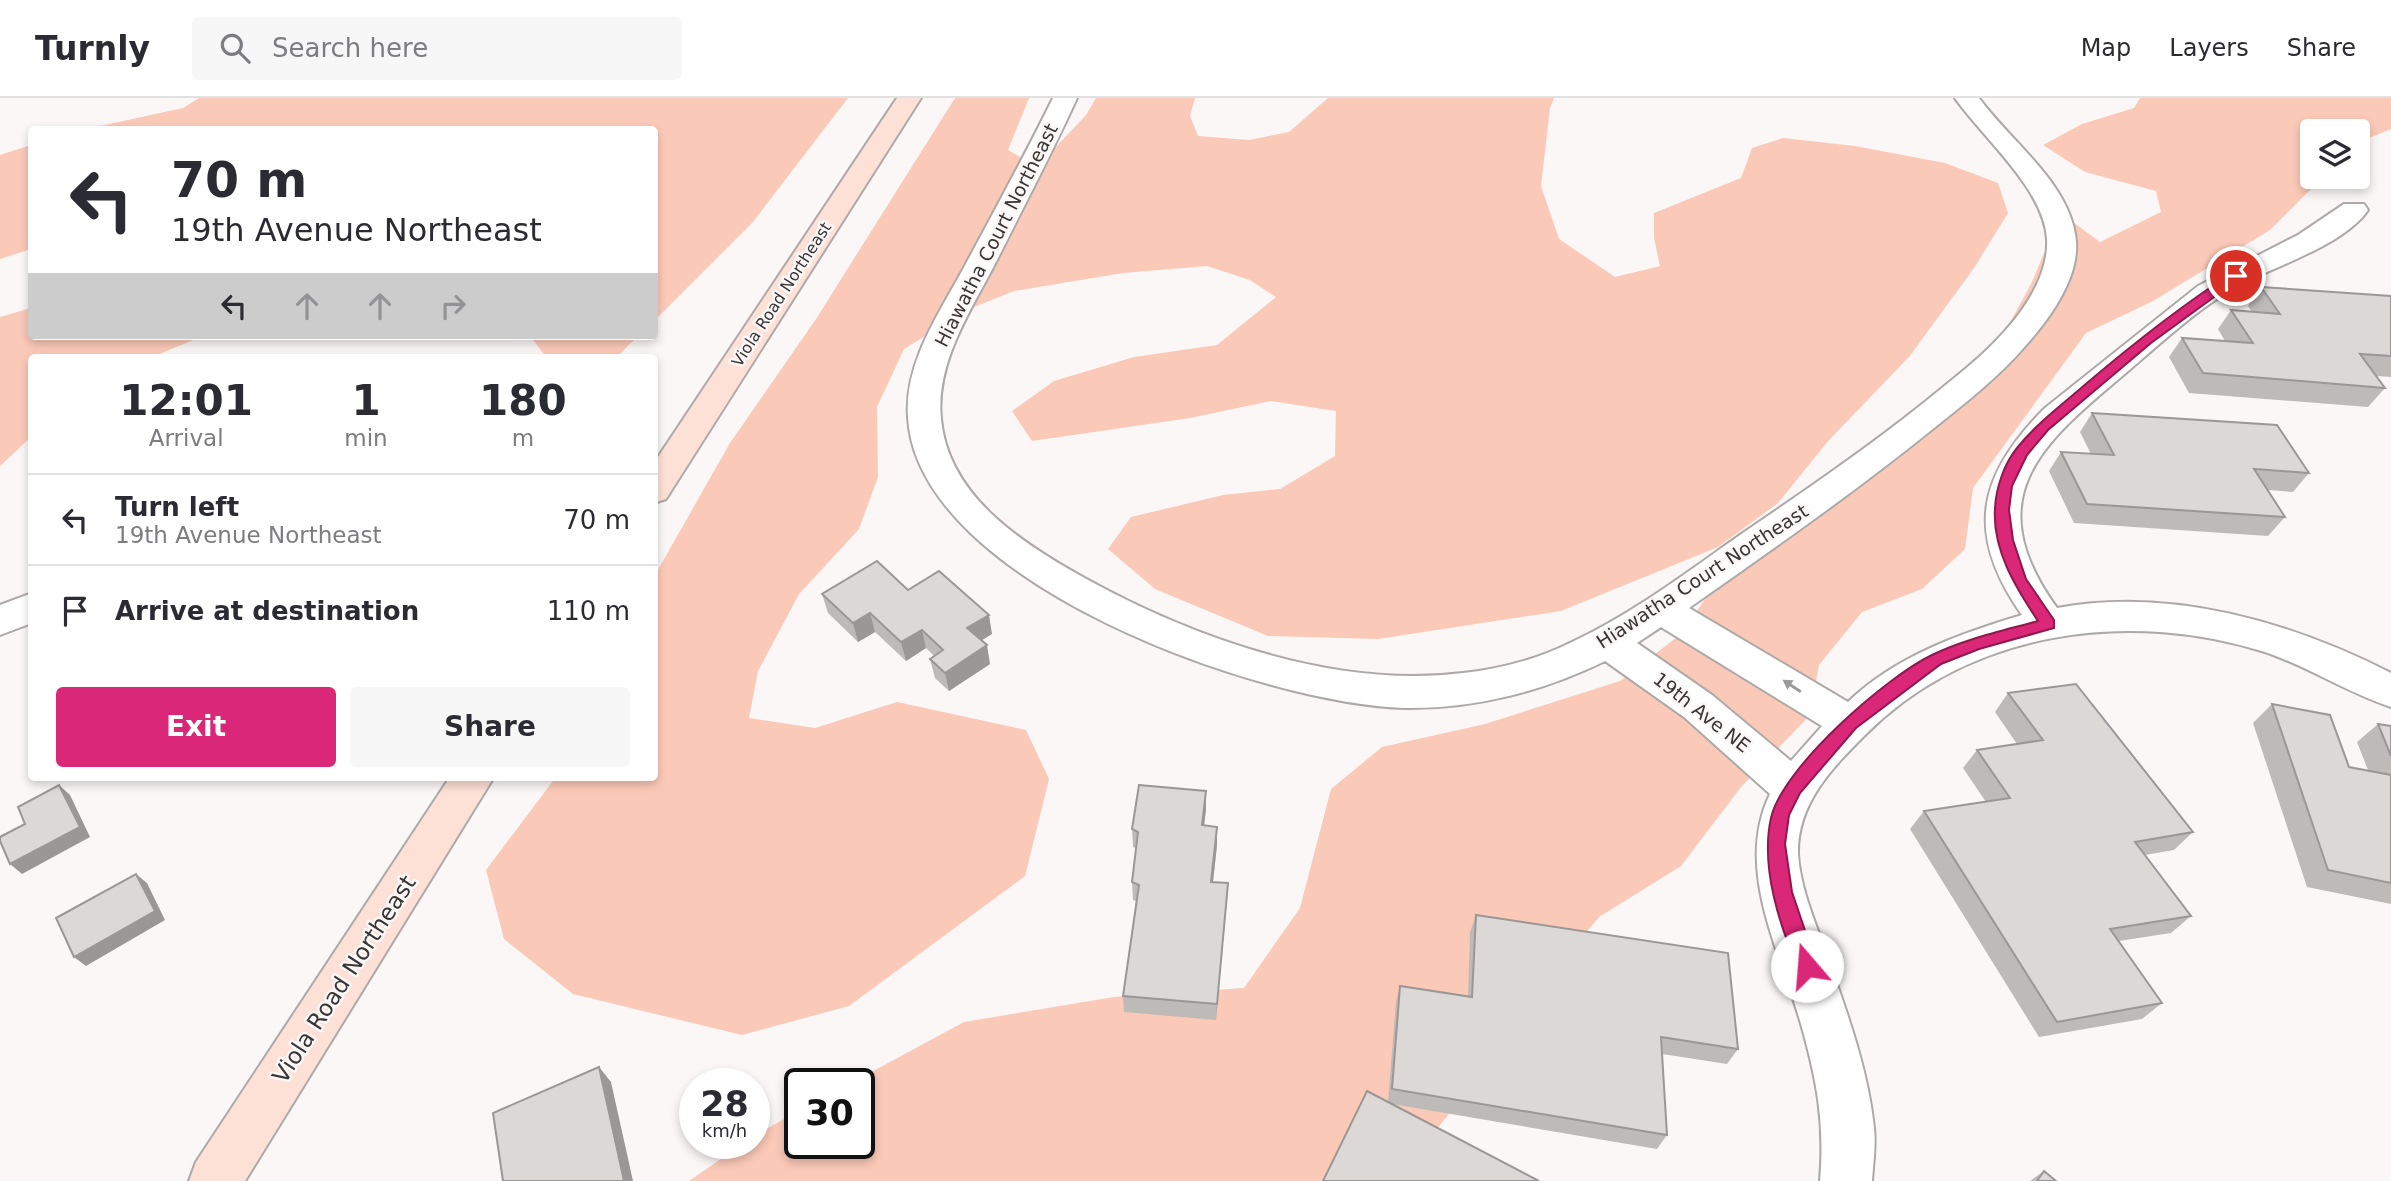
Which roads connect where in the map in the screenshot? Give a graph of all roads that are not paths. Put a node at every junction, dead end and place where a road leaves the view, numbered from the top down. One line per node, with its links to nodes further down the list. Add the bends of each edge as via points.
1 (909, 98): 5 (main road, Viola Road Northeast)
2 (1065, 98): 10 (street, Hiawatha Court Northeast, via 932,360 923,411 925,439 936,468 954,495 1001,541 1078,591 1231,657 1336,688 1390,694 1493,685 1554,666)
3 (1967, 98): 6 (street, Hiawatha Court Northeast, via 2055,214 2062,239 2060,257 2039,306 2015,338 1969,382 1844,482)
4 (2354, 210): 9 (street, via 2315,238 2222,283 2180,312 2043,427 2021,453 2005,486 2005,540 2019,580)
5 (658, 485)
6 (1660, 608): 10 (street, Hiawatha Court Northeast); 12 (street, one-way to 6)
7 (28, 609): 8 (street)
8 (0, 621)
9 (2048, 624): 11 (street, via 2154,617 2201,623 2301,651); 12 (street, via 1935,660)
10 (1607, 642): 14 (street, 19th Ave NE, via 1698,706)
11 (2391, 691)
12 (1850, 723): 14 (street)
13 (469, 781): 15 (main road, Viola Road Northeast)
14 (1793, 788): 16 (street, via 1780,815 1776,844 1783,892 1838,1071 1850,1135)
15 (215, 1181)
16 (1846, 1181)

